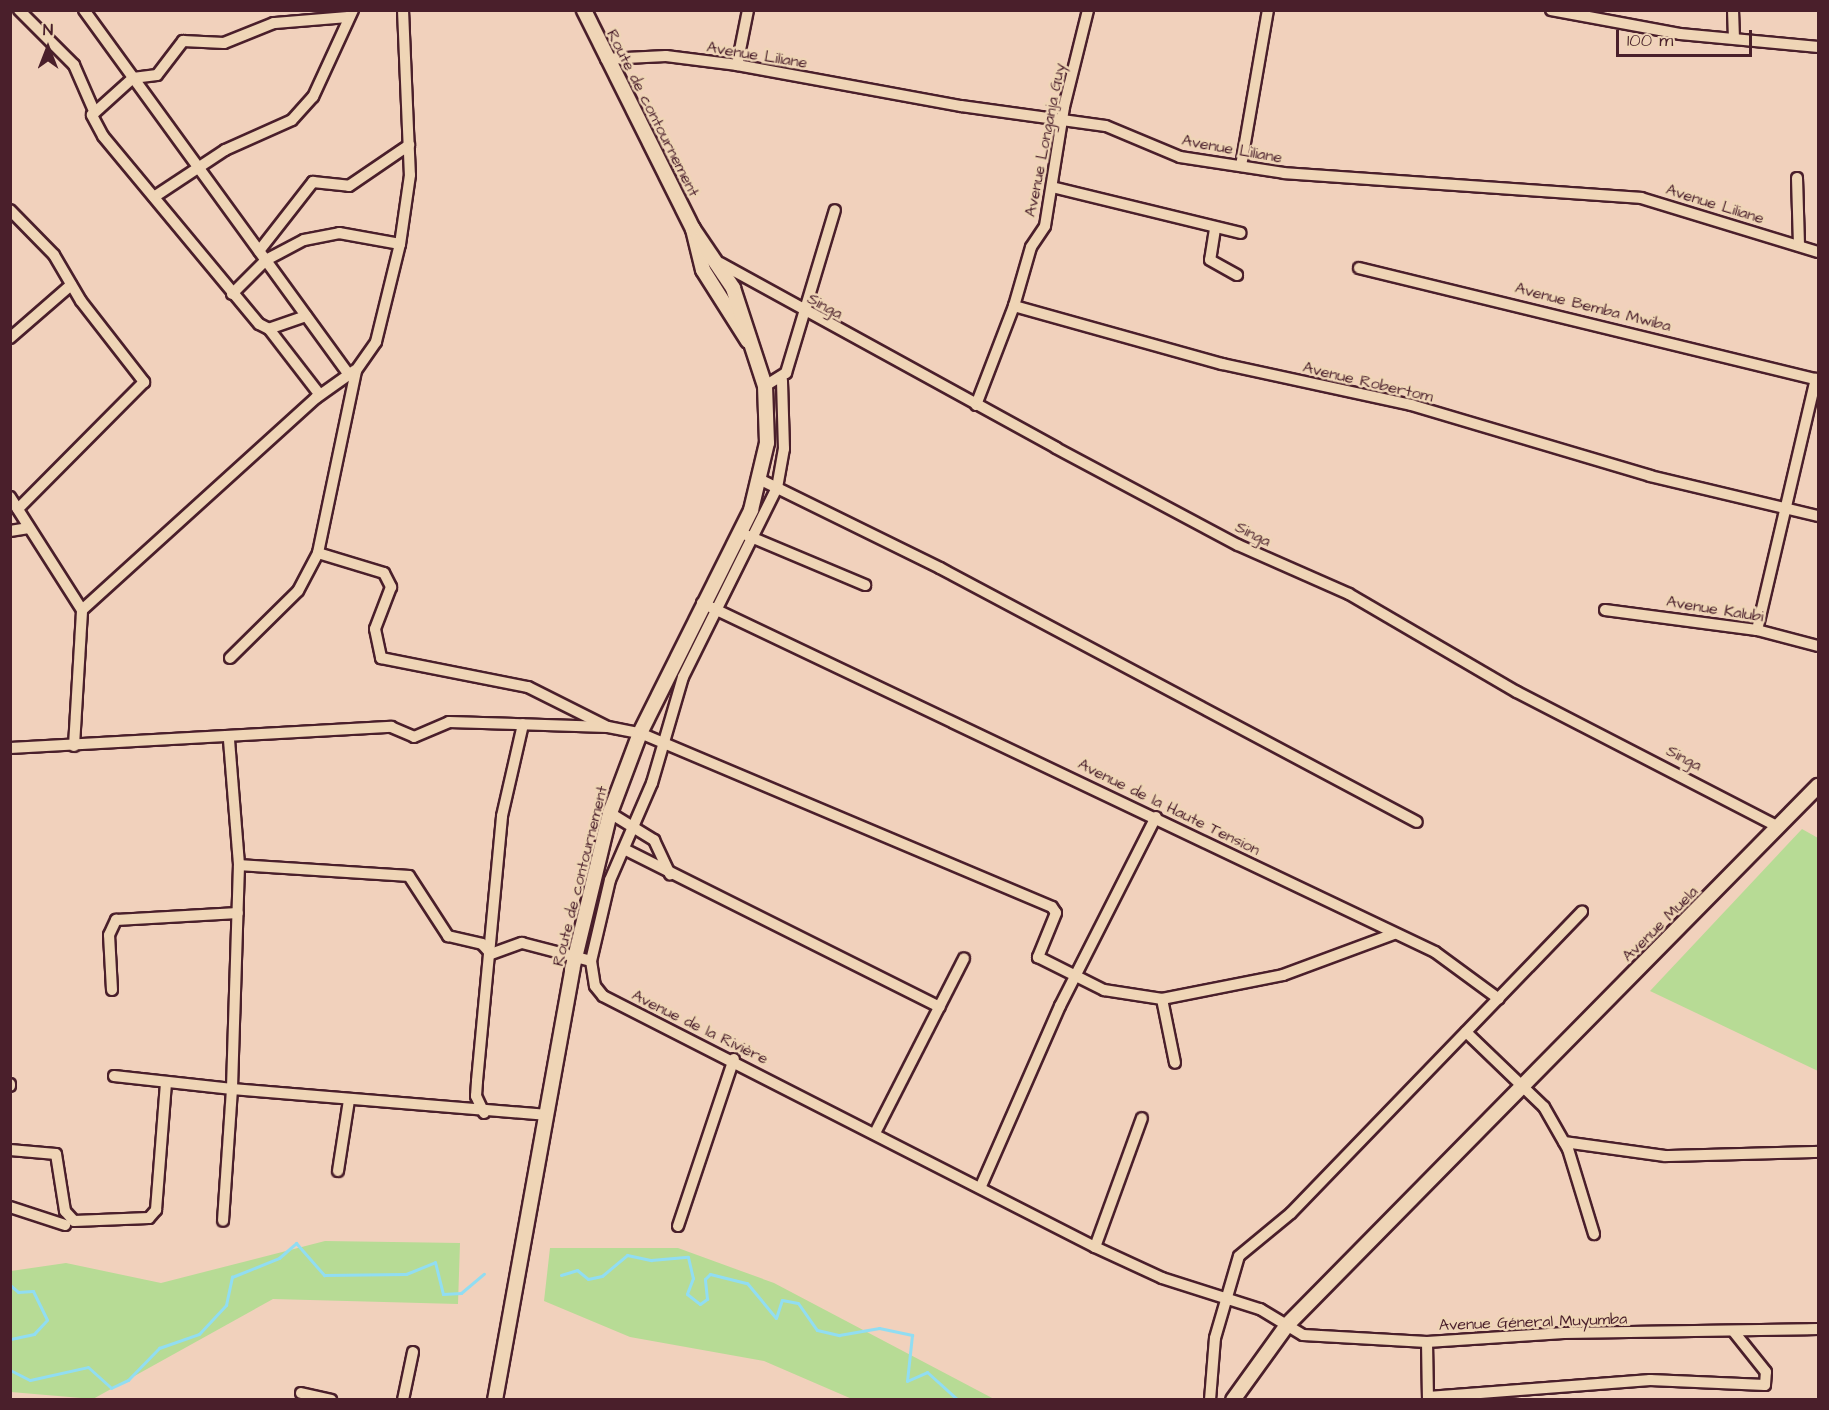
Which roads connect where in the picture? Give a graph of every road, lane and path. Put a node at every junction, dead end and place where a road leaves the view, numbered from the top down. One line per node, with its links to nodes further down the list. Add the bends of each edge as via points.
1 (17, 10): 10 (street); 17 (street, via 74,65)
2 (84, 10): 16 (street)
3 (403, 10): 19 (street)
4 (584, 10): 14 (street, Route de contournement)
5 (748, 10): 15 (street)
6 (1088, 10): 18 (street, Avenue Longanja Guy)
7 (1268, 10): 20 (street)
8 (1551, 10): 12 (street, via 1634,28)
9 (1733, 10): 12 (street)
10 (10, 13)
11 (351, 14): 16 (street, via 274,23 224,43 183,41 157,75); 21 (street, via 335,57 292,120 225,150)
12 (1734, 38): 13 (street)
13 (1818, 47)
14 (606, 59): 15 (street, Avenue Liliane, via 666,56); 27 (street, Route de contournement)
15 (737, 65): 18 (street, Avenue Liliane)
16 (133, 78): 17 (street); 21 (street)
17 (94, 111): 24 (street, via 93,121 102,136)
18 (1063, 120): 20 (street, Avenue Liliane, via 1106,126 1180,157); 23 (street, Avenue Longanja Guy)
19 (409, 145): 30 (street); 33 (street, via 349,186 313,182)
20 (1241, 166): 31 (street, Avenue Liliane, via 1395,184 1606,193)
21 (199, 169): 24 (street); 33 (street)
22 (1797, 178): 31 (street)
23 (1052, 187): 28 (street); 39 (street, Avenue Longanja Guy, via 1045,226 1031,247)
24 (154, 197): 38 (street)
25 (10, 210): 37 (street, via 54,255)
26 (835, 210): 40 (street)
27 (693, 229): 34 (street, Route de contournement); 44 (street, Route de contournement, via 716,297)
28 (1215, 229): 29 (street); 36 (street, via 1210,260)
29 (1239, 233)
30 (400, 244): 33 (street, via 324,234); 45 (street, via 376,342)
31 (1798, 246): 32 (street, Avenue Liliane)
32 (1818, 252)
33 (262, 255): 38 (street); 41 (street)
34 (720, 263): 40 (street, Singa); 44 (street, Route de contournement)
35 (1359, 268): 46 (street, Avenue Bemba Mwiba)
36 (1237, 275)
37 (71, 285): 43 (street); 55 (street, via 144,382)
38 (232, 294): 42 (street)
39 (1014, 306): 50 (street); 54 (street, Avenue Robertom, via 1222,364 1411,405 1650,476)
40 (801, 311): 47 (street); 50 (street, Singa)
41 (306, 316): 42 (street); 45 (street)
42 (268, 329): 49 (street)
43 (10, 338)
44 (754, 351): 48 (street, Route de contournement)
45 (352, 372): 49 (street); 61 (street)
46 (1817, 379): 54 (street)
47 (783, 380): 48 (street); 52 (street, via 784,448)
48 (765, 386): 51 (street, Route de contournement, via 767,443)
49 (320, 394): 64 (street)
50 (976, 405): 82 (street, Singa, via 1238,544 1380,609 1517,693)
51 (761, 480): 52 (street); 59 (street, Route de contournement)
52 (777, 488): 60 (street); 80 (street, via 1301,756)
53 (10, 497): 55 (street)
54 (1782, 506): 56 (street, Avenue Robertom); 67 (street)
55 (18, 509): 57 (street)
56 (1818, 516)
57 (29, 528): 58 (street); 64 (street)
58 (10, 531)
59 (739, 532): 60 (street); 63 (street, Route de contournement)
60 (755, 538): 62 (street); 66 (street)
61 (318, 553): 69 (street, via 297,591); 71 (street, via 384,573 391,587 375,629 377,651 388,663 528,687)
62 (866, 585)
63 (702, 603): 66 (street, Avenue de la Haute Tension); 72 (street, Route de contournement)
64 (82, 610): 75 (street)
65 (1605, 610): 67 (street, Avenue Kalubi)
66 (718, 611): 74 (street, via 683,677); 79 (street, Avenue de la Haute Tension)
67 (1757, 630): 68 (street, Avenue Kalubi)
68 (1818, 646)
69 (230, 658)
70 (523, 724): 71 (street); 73 (street, via 449,722 414,737 391,727); 89 (street, via 502,816)
71 (608, 727): 72 (street)
72 (640, 733): 74 (street); 78 (street, Route de contournement)
73 (229, 740): 75 (street); 84 (street)
74 (662, 742): 81 (street); 93 (street, via 1052,907 1056,913 1037,954)
75 (74, 746): 76 (street)
76 (10, 748)
77 (1818, 786): 82 (street, Avenue Muela)
78 (610, 813): 81 (street); 90 (street, Route de contournement)
79 (1156, 818): 88 (street, Avenue de la Haute Tension); 93 (street)
80 (1417, 822)
81 (635, 825): 83 (street); 85 (street, via 660,847)
82 (1776, 826): 103 (street, Avenue Muela)
83 (624, 849): 85 (street); 92 (street, via 610,880)
84 (240, 864): 87 (street); 89 (street, via 409,876 448,936 482,944)
85 (670, 875): 97 (street)
86 (1582, 912): 96 (street)
87 (238, 913): 94 (street, via 116,920 109,935); 104 (street)
88 (1394, 934): 95 (street, via 1283,975); 96 (street, Avenue de la Haute Tension, via 1435,952)
89 (491, 954): 90 (street, via 522,943); 106 (street, via 476,1089)
90 (575, 956): 92 (street); 107 (street, Route de contournement)
91 (964, 958): 97 (street)
92 (591, 961): 99 (street, Avenue de la Rivière, via 595,986 603,996)
93 (1074, 976): 95 (street, via 1104,990); 114 (street)
94 (112, 990)
95 (1162, 999): 100 (street)
96 (1499, 999): 98 (street)
97 (940, 1006): 109 (street)
98 (1466, 1032): 103 (street); 121 (street, via 1291,1213 1248,1244)
99 (734, 1059): 109 (street, Avenue de la Rivière); 118 (street)
100 (1175, 1063)
101 (114, 1076): 102 (street)
102 (166, 1082): 104 (street); 111 (street, via 156,1209 149,1218 74,1221 62,1201 56,1154)
103 (1525, 1085): 110 (street); 122 (street, Avenue Muela)
104 (232, 1089): 105 (street); 116 (street)
105 (349, 1100): 106 (street); 113 (street)
106 (484, 1113): 107 (street)
107 (544, 1115): 131 (street, Route de contournement)
108 (1142, 1118): 120 (street)
109 (875, 1133): 114 (street, Avenue de la Rivière)
110 (1564, 1142): 112 (street, via 1665,1156); 119 (street)
111 (10, 1150)
112 (1818, 1152)
113 (339, 1171)
114 (981, 1186): 120 (street, Avenue de la Rivière)
115 (10, 1208): 117 (street)
116 (223, 1221)
117 (65, 1225)
118 (678, 1226)
119 (1594, 1234)
120 (1095, 1247): 121 (street, Avenue de la Rivière)
121 (1224, 1298): 122 (street, Avenue de la Rivière, via 1260,1309); 132 (street)
122 (1287, 1325): 125 (street, Avenue Géneral Muyumba, via 1310,1337); 133 (street)
123 (1818, 1329): 124 (street, Avenue Géneral Muyumba)
124 (1734, 1332): 125 (street, Avenue Géneral Muyumba, via 1564,1333); 128 (street, via 1767,1372 1765,1385 1650,1380)
125 (1427, 1342): 128 (street)
126 (413, 1352): 130 (street)
127 (301, 1393): 129 (street)
128 (1428, 1398)
129 (331, 1400)
130 (403, 1400)
131 (495, 1400)
132 (1210, 1400)
133 (1233, 1400)

